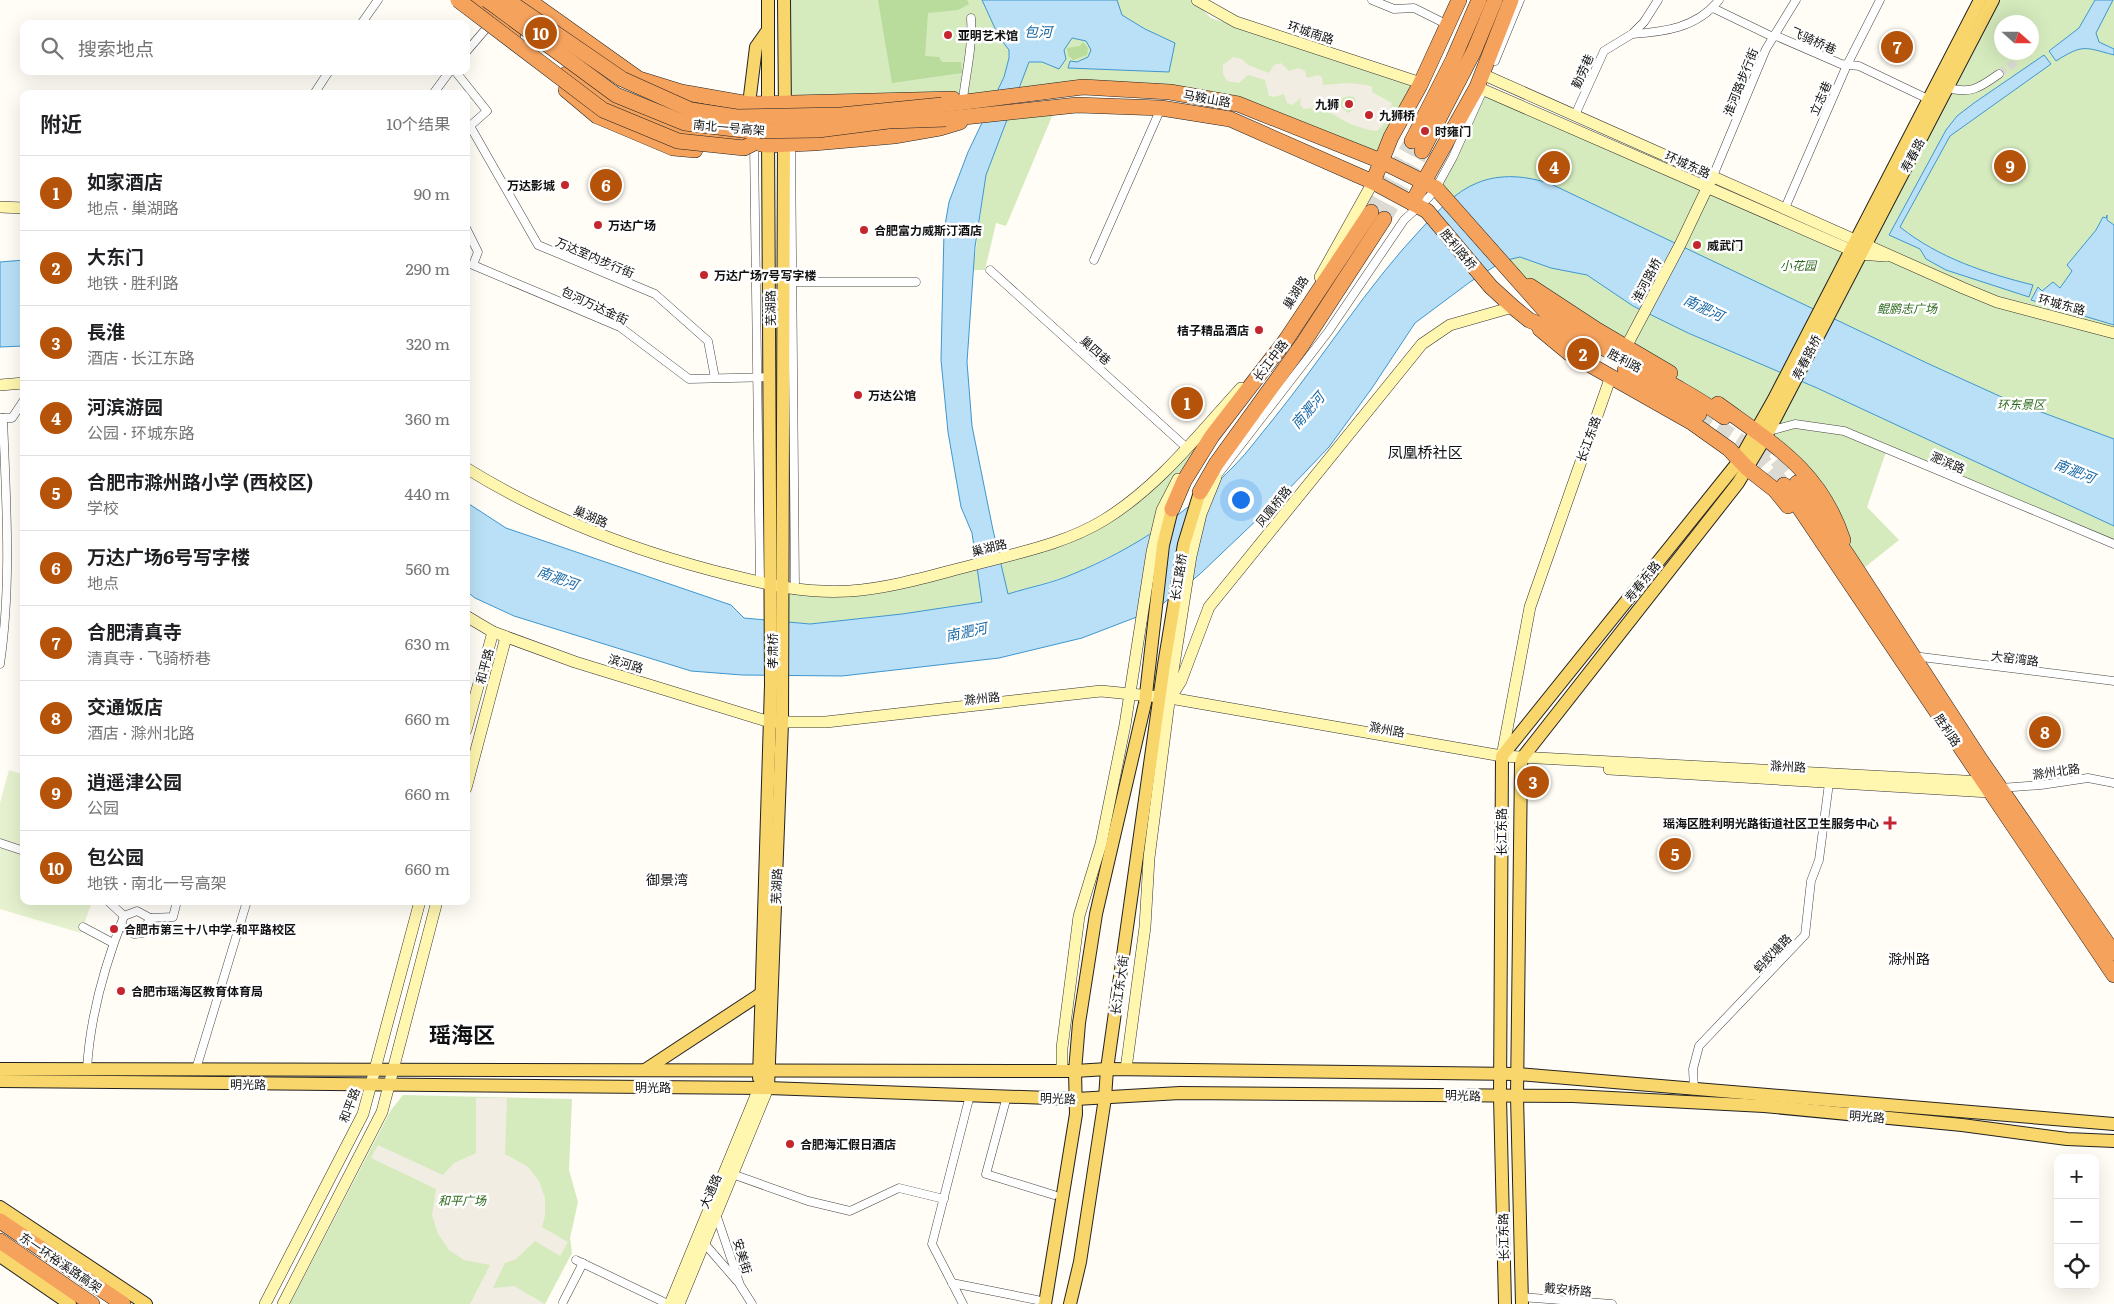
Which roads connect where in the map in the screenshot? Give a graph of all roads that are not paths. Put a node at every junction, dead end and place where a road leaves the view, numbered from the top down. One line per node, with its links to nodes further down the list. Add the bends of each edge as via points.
1 (378, 0): 25 (street)
2 (459, 0): 53 (highway, bridge, via 603,110 678,141 744,148)
3 (471, 0): 23 (highway)
4 (487, 0): 48 (highway, 南北一号高架, bridge, via 616,95 685,123 751,131 818,130)
5 (508, 0): 48 (highway, 南北一号高架, bridge, via 622,79 691,110 737,117)
6 (528, 0): 45 (highway, via 639,80 681,92)
7 (768, 0): 27 (main road, 芜湖路)
8 (784, 0): 44 (main road, 芜湖路)
9 (1197, 0): 37 (street, 环城南路, via 1236,22)
10 (1372, 0): 26 (street, via 1394,9 1414,8)
11 (1459, 0): 26 (highway)
12 (1479, 0): 13 (highway, via 1417,146 1474,51)
13 (1495, 0)
14 (1511, 0): 36 (highway)
15 (1520, 0): 36 (street)
16 (1658, 0): 28 (street, 勤劳巷)
17 (1719, 0): 22 (street)
18 (1796, 0): 29 (street, 淮河路步行街)
19 (1880, 0): 31 (street, 立志巷)
20 (1980, 0): 41 (main road, 寿春路)
21 (1994, 0): 38 (main road, 寿春路)
22 (1713, 8): 28 (street, via 1689,24 1672,30); 29 (street, 飞骑桥巷)
23 (495, 18): 30 (street); 53 (highway, via 539,54 609,103 674,132)
24 (970, 18): 42 (street, via 973,38)
25 (364, 20)
26 (1448, 25): 37 (highway)
27 (768, 30): 45 (main road, via 756,47); 46 (main road, 芜湖路)
28 (1632, 34): 50 (street, 勤劳巷, via 1604,50)
29 (1774, 36): 31 (street, 飞骑桥巷); 56 (street, 淮河路步行街, via 1766,48)
30 (470, 47)
31 (1847, 65): 41 (street, 飞骑桥巷, via 1858,66); 64 (street, 立志巷)
32 (1999, 74): 38 (street, via 1983,86 1964,92)
33 (326, 75): 39 (street)
34 (447, 75): 40 (street)
35 (458, 75): 52 (street, 万达室内步行街, via 487,111)
36 (1483, 81): 50 (street, 环城东路); 58 (highway); 59 (street, 环城东路)
37 (1421, 83): 55 (highway)
38 (1948, 88): 66 (main road, 寿春路)
39 (317, 90)
40 (436, 90)
41 (1928, 99): 66 (main road, 寿春路)
42 (963, 100): 43 (highway); 44 (highway, via 926,98)
43 (979, 100): 48 (highway, 马鞍山路); 55 (highway, 马鞍山路, via 1083,87 1170,92 1238,104)
44 (785, 103): 46 (highway); 54 (main road, 芜湖路)
45 (749, 104): 46 (highway)
46 (768, 104): 53 (main road, 芜湖路)
47 (1161, 108): 49 (highway, 马鞍山路, via 1077,105); 57 (highway, 马鞍山路, via 1230,119); 67 (street)
48 (944, 112): 49 (highway, 马鞍山路)
49 (981, 115): 54 (highway, via 940,128 894,136)
50 (1575, 115): 56 (street, 环城东路)
51 (470, 126): 80 (street, 万达室内步行街, via 538,245 655,294 708,341)
52 (470, 126)
53 (761, 144): 54 (highway); 79 (main road, 芜湖路); 101 (street)
54 (788, 144): 70 (street); 101 (main road, 芜湖路)
55 (1381, 160): 57 (highway); 58 (highway, 马鞍山路)
56 (1713, 176): 59 (street, 淮河路桥); 64 (street, 环城东路)
57 (1372, 182): 62 (highway, 马鞍山路); 86 (street, 巢湖路, via 1301,309 1263,363)
58 (1430, 184): 60 (highway, 马鞍山路); 62 (highway)
59 (1707, 187): 66 (street, 环城东路); 77 (street, 淮河路桥)
60 (1449, 201): 69 (highway, 胜利路桥)
61 (0, 207): 63 (street)
62 (1419, 207): 72 (highway, 胜利路桥); 95 (street, via 1404,220 1328,332)
63 (20, 208)
64 (1785, 208): 66 (street, 环城东路)
65 (470, 236): 80 (street, 包河万达金街, via 478,252 473,265 620,326 689,379)
66 (1858, 246): 74 (main road, 寿春路); 76 (street, 环城东路, via 1891,256 1997,302)
67 (1094, 260)
68 (990, 270): 92 (street, 巢四巷)
69 (1512, 274): 77 (highway); 88 (highway, 胜利路, via 1545,311 1565,326 1670,382)
70 (793, 282): 71 (street); 101 (street)
71 (916, 282)
72 (1490, 287): 73 (highway, 胜利路)
73 (1513, 307): 75 (highway, 胜利路); 114 (street, 凤凰桥路, via 1450,325 1422,344 1209,607 1181,681)
74 (1825, 308): 84 (main road, 寿春路桥)
75 (1529, 320): 78 (highway, via 1569,353); 87 (highway, 胜利路, via 1586,346)
76 (2114, 333)
77 (1626, 346): 91 (highway)
78 (1611, 376): 93 (highway, via 1691,422 1729,449); 117 (street, 长江东路, via 1530,608)
79 (770, 377): 80 (street, 包河万达金街); 101 (main road, 芜湖路)
80 (715, 378)
81 (1253, 383): 90 (street); 97 (highway, 长江中路, via 1378,216 1302,345 1216,464); 98 (highway, 长江中路, via 1212,436)
82 (20, 384): 83 (street)
83 (0, 385)
84 (1778, 402): 91 (main road, 寿春东路)
85 (20, 406): 89 (street, via 12,418)
86 (1222, 409): 90 (street); 92 (street, 巢湖路)
87 (1699, 414)
88 (1724, 416)
89 (1, 418): 107 (street, via 7,513 6,627)
90 (1216, 422): 92 (street); 98 (street, via 1177,480)
91 (1764, 433): 93 (main road, 寿春东路); 99 (street, 淝滨路, via 1795,424 1844,431); 100 (highway, via 1800,466 1835,515)
92 (1187, 448): 101 (street, 巢湖路, via 1152,483 1103,521 1036,548 881,588 848,591)
93 (1743, 464): 100 (highway, via 1775,490 1824,560); 117 (main road, 寿春东路); 118 (main road, 寿春东路, via 1738,483)
94 (470, 470): 101 (street, 巢湖路, via 580,527 655,555)
95 (1216, 477): 108 (street, via 1201,514)
96 (1791, 484): 100 (highway, 胜利路)
97 (1200, 492): 108 (main road, 长江路桥, via 1184,544)
98 (1167, 509): 109 (main road, 长江路桥)
99 (2114, 544)
100 (1844, 562): 106 (highway, 胜利路); 122 (highway, 胜利路)
101 (777, 587): 102 (main road, 芜湖路)
102 (778, 617): 111 (main road, 孝肃桥)
103 (470, 618): 104 (street, 滨河路)
104 (493, 632): 105 (street, 滨河路); 115 (street, 和平路)
105 (506, 637): 116 (street, 滨河路, via 575,662); 119 (street, 和平路)
106 (1914, 656): 110 (street, 大窑湾路); 122 (highway, 胜利路)
107 (0, 664)
108 (1168, 668): 114 (main road, 长江东大街)
109 (1140, 670): 112 (street); 113 (main road)
110 (2114, 681)
111 (777, 684): 116 (main road, 芜湖路)
112 (1130, 697): 113 (street, 滁州路); 116 (street, 滁州路, via 837,728); 148 (street, via 1101,844 1079,916 1062,1048)
113 (1145, 699): 114 (street, 滁州路); 149 (main road, via 1096,914 1078,1023)
114 (1164, 701): 117 (street, 滁州路); 142 (main road, 长江东大街); 143 (street, via 1145,927)
115 (470, 715)
116 (778, 725): 138 (main road, 芜湖路); 147 (main road, 芜湖路)
117 (1501, 759): 118 (street, 滁州路); 150 (main road, 长江东路)
118 (1522, 761): 120 (street, 滁州路); 122 (street, 滁州路); 151 (main road, 长江东路)
119 (470, 773)
120 (1829, 782): 122 (street, 滁州路); 156 (street, 蚂蚁塘路, via 1805,935 1699,1046 1693,1069)
121 (2114, 783): 122 (street, 滁州北路, via 2088,778 2040,785)
122 (1991, 787): 135 (highway, 胜利路)
123 (0, 843): 124 (street)
124 (20, 850)
125 (112, 905): 130 (street)
126 (176, 905): 131 (street, via 173,917)
127 (246, 905): 141 (street)
128 (419, 905): 144 (street, 和平路)
129 (436, 905): 145 (street)
130 (124, 916): 131 (street, via 137,911); 132 (street)
131 (150, 918): 132 (street, via 143,933 134,934)
132 (121, 924): 134 (street)
133 (83, 927): 134 (street)
134 (113, 942): 140 (street, via 88,1041)
135 (2107, 947): 136 (highway, 胜利路); 137 (highway)
136 (2114, 975)
137 (2114, 986)
138 (762, 993): 146 (main road); 147 (main road, 芜湖路)
139 (0, 1069): 140 (main road, 明光路)
140 (87, 1069): 141 (main road, 明光路)
141 (196, 1069): 144 (main road, 明光路)
142 (1107, 1069): 143 (main road, 明光路); 149 (main road, 明光路); 161 (main road, 长江东大街)
143 (1126, 1069): 150 (main road, 明光路)
144 (375, 1070): 145 (main road, 明光路); 153 (street, 和平路)
145 (393, 1070): 146 (main road, 明光路); 154 (street)
146 (645, 1070): 147 (main road, 明光路)
147 (764, 1070): 148 (main road, 明光路); 155 (main road, 芜湖路)
148 (1062, 1071): 149 (main road, 明光路)
149 (1075, 1071): 162 (main road)
150 (1500, 1074): 151 (main road, 明光路); 160 (main road, 长江东路)
151 (1517, 1074): 156 (main road, 明光路); 159 (main road, 长江东路)
152 (0, 1082): 153 (main road, 明光路)
153 (371, 1085): 154 (main road, 明光路); 183 (street, 和平路, via 363,1114)
154 (389, 1085): 155 (main road, 明光路); 184 (street, via 382,1112)
155 (763, 1088): 157 (main road, 明光路); 165 (street, 大通路); 185 (street, 大通路)
156 (1694, 1089): 163 (main road, 明光路)
157 (970, 1095): 158 (main road, 明光路); 167 (street)
158 (1007, 1096): 162 (main road, 明光路); 166 (street, via 986,1174)
159 (1517, 1096): 160 (main road, 明光路); 164 (main road, 明光路, via 1764,1106 1962,1125 2067,1139); 176 (main road, 长江东路)
160 (1500, 1097): 161 (main road, 明光路, via 1180,1094); 190 (main road, 长江东路)
161 (1105, 1098): 162 (main road, 明光路); 189 (main road, 长江东大街, via 1080,1262)
162 (1076, 1099): 178 (main road, via 1076,1114)
163 (2114, 1124)
164 (2114, 1141)
165 (732, 1174): 167 (street, via 808,1201 850,1211 899,1188); 169 (street, 大通路)
166 (1054, 1195)
167 (944, 1199): 174 (street, via 932,1244)
168 (0, 1207): 182 (main road)
169 (716, 1214): 172 (street, 大通路); 175 (street, 安美街)
170 (0, 1220): 181 (highway, 东一环裕溪路高架)
171 (0, 1241): 180 (highway, 东一环裕溪路高架)
172 (704, 1243): 175 (street); 186 (street, 大通路)
173 (0, 1256): 179 (main road)
174 (952, 1283): 178 (street); 188 (street)
175 (740, 1285): 187 (street, 安美街)
176 (1522, 1300): 191 (street, 戴安桥路)
177 (563, 1302): 185 (street, via 579,1261)
178 (1041, 1302)
179 (70, 1304)
180 (92, 1304)
181 (123, 1304)
182 (146, 1304)
183 (265, 1304)
184 (283, 1304)
185 (669, 1304)
186 (679, 1304)
187 (752, 1304)
188 (963, 1304)
189 (1070, 1304)
190 (1505, 1304)
191 (1612, 1304)

